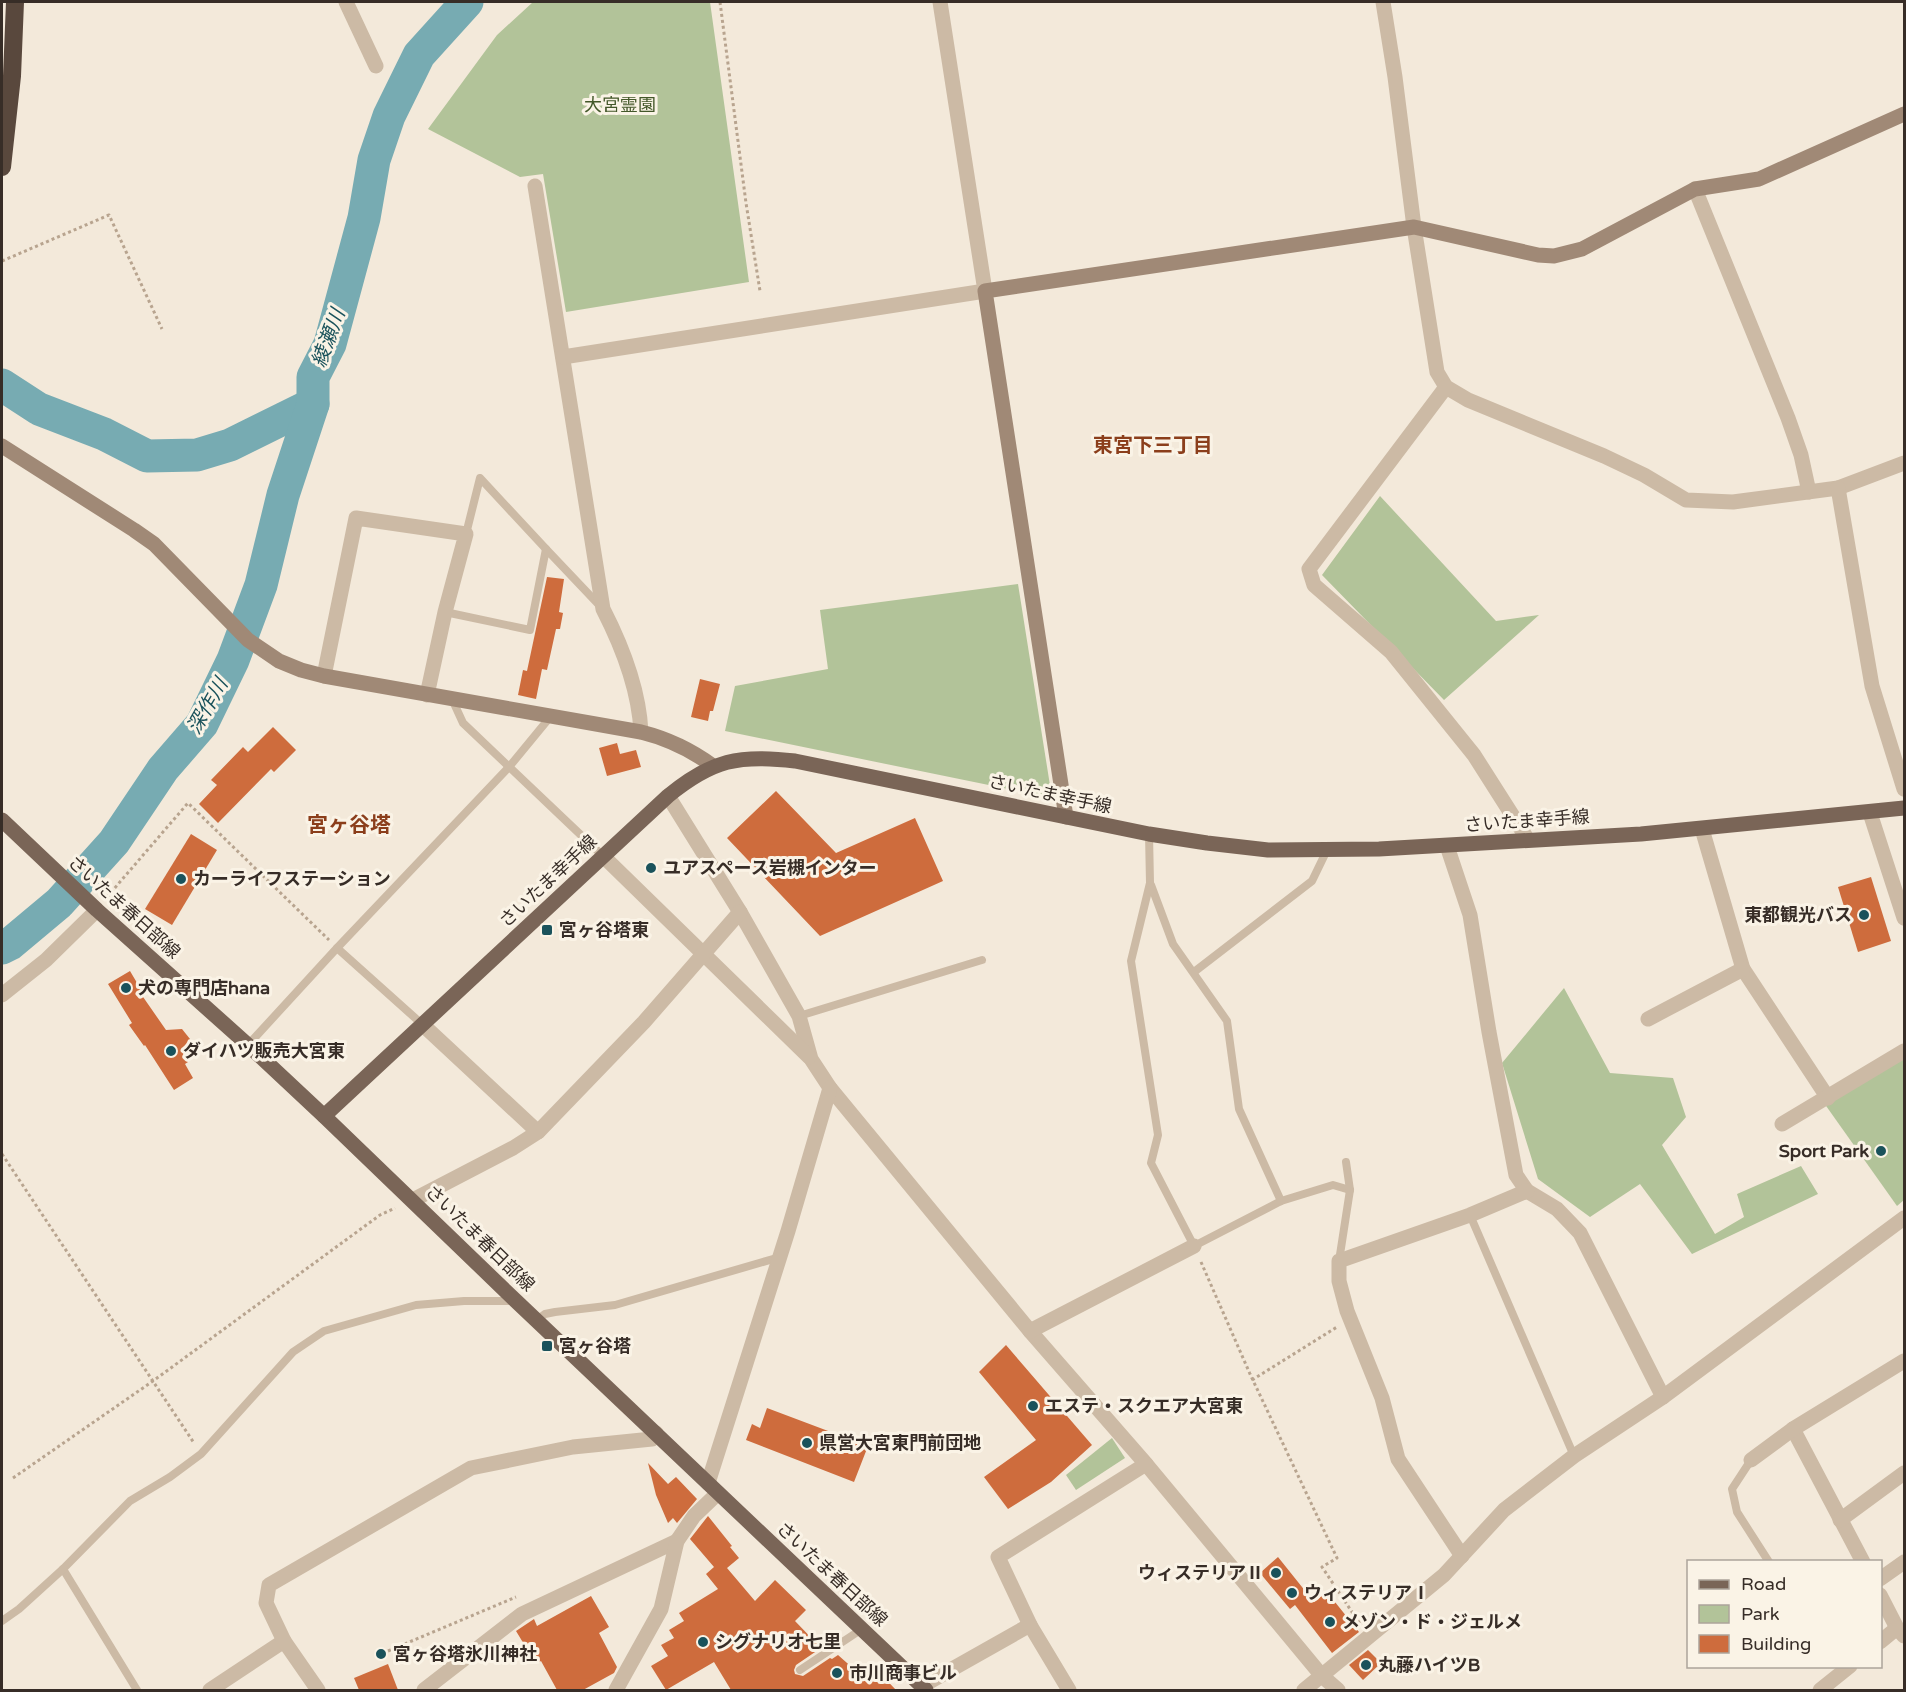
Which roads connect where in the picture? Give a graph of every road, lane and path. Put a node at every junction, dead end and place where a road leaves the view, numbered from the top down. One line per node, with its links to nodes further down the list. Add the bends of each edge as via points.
1 (15, 2): 8 (highway)
2 (346, 2): 6 (street)
3 (720, 2): 13 (path)
4 (940, 2): 14 (street)
5 (1383, 2): 11 (street)
6 (376, 66)
7 (1905, 114): 10 (street, via 1760,179)
8 (2, 167)
9 (535, 186): 16 (street)
10 (1695, 189): 11 (street, via 1582,249 1554,256); 21 (street, via 1788,418)
11 (1414, 227): 14 (street); 17 (street, via 1437,372)
12 (2, 261): 15 (path, via 109,215)
13 (760, 291)
14 (985, 291): 16 (street); 37 (street)
15 (162, 329)
16 (563, 357): 24 (street)
17 (1446, 387): 21 (street, via 1468,400 1594,451 1686,500 1733,502); 41 (street, via 1309,569 1314,585 1405,669 1474,755)
18 (2, 446): 26 (street, via 154,544 248,640 301,670)
19 (1905, 463): 20 (street)
20 (1838, 488): 21 (street); 33 (street, via 1872,686)
21 (1809, 492)
22 (466, 534): 23 (lane, via 480,478); 25 (street); 26 (street, via 356,518)
23 (546, 549): 24 (lane); 25 (lane, via 530,630)
24 (603, 609): 30 (street, via 628,669)
25 (445, 612): 27 (street)
26 (324, 676): 27 (street)
27 (426, 695): 28 (street)
28 (452, 699): 29 (street); 32 (lane, via 464,723)
29 (551, 716): 30 (street); 32 (lane)
30 (641, 732): 31 (street, via 667,738)
31 (712, 766): 34 (main road, さいたま幸手線); 37 (main road, さいたま幸手線, via 752,758 795,761)
32 (509, 767): 44 (lane); 49 (lane)
33 (1905, 789)
34 (668, 796): 44 (main road, さいたま幸手線); 47 (street)
35 (1905, 808): 36 (main road, さいたま幸手線)
36 (1870, 813): 39 (main road, さいたま幸手線); 48 (street)
37 (1066, 817): 40 (main road, さいたま幸手線)
38 (2, 820): 46 (main road, さいたま春日部線)
39 (1702, 829): 41 (main road, さいたま幸手線); 52 (street)
40 (1149, 834): 43 (main road, さいたま幸手線, via 1268,850); 45 (lane)
41 (1528, 840): 42 (main road, さいたま幸手線)
42 (1447, 846): 43 (main road, さいたま幸手線); 69 (street, via 1470,915 1516,1175)
43 (1328, 850): 53 (lane, via 1312,881)
44 (603, 856): 50 (street); 57 (main road, さいたま幸手線)
45 (1150, 884): 53 (lane, via 1173,944); 74 (lane, via 1131,961 1158,1135 1150,1163)
46 (93, 907): 49 (path, via 188,803); 54 (street, via 46,960); 58 (main road, さいたま春日部線)
47 (740, 912): 50 (street); 55 (street)
48 (1905, 918)
49 (337, 948): 57 (lane); 58 (lane)
50 (703, 952): 60 (street); 65 (street, via 644,1022)
51 (982, 960): 55 (lane)
52 (1743, 969): 56 (street); 62 (street)
53 (1194, 972): 71 (lane, via 1227,1022 1239,1109)
54 (2, 995)
55 (799, 1016): 60 (street)
56 (1648, 1019)
57 (423, 1024): 63 (main road, さいたま幸手線); 65 (street)
58 (248, 1045): 63 (main road, さいたま春日部線)
59 (1905, 1051): 62 (street)
60 (812, 1059): 61 (street)
61 (830, 1088): 75 (street); 80 (street)
62 (1828, 1098): 64 (street)
63 (324, 1116): 70 (main road, さいたま春日部線)
64 (1782, 1124)
65 (538, 1132): 70 (street)
66 (2, 1154): 83 (path)
67 (1346, 1162): 68 (lane)
68 (1350, 1190): 71 (lane, via 1333,1185); 76 (lane)
69 (1527, 1191): 72 (street); 84 (street, via 1557,1209 1581,1233)
70 (413, 1200): 77 (main road, さいたま春日部線); 83 (path, via 380,1215)
71 (1281, 1201): 74 (lane)
72 (1470, 1215): 76 (street); 88 (lane)
73 (1905, 1218): 84 (street)
74 (1194, 1246): 80 (street); 82 (path)
75 (780, 1257): 79 (lane, via 615,1305 555,1312); 93 (street)
76 (1339, 1261): 78 (street, via 1339,1281)
77 (516, 1301): 79 (main road, さいたま春日部線); 87 (lane, via 416,1305 324,1331 293,1352)
78 (1350, 1319): 82 (path); 96 (street, via 1382,1398 1398,1459)
79 (537, 1320): 86 (main road, さいたま春日部線)
80 (1030, 1331): 90 (street)
81 (1905, 1361): 85 (street)
82 (1252, 1380): 107 (path, via 1337,1558 1322,1567)
83 (153, 1381): 87 (path); 92 (path)
84 (1663, 1396): 88 (street)
85 (1793, 1429): 89 (street); 94 (street)
86 (656, 1433): 93 (main road, さいたま春日部線); 108 (street, via 652,1438 573,1447 471,1468 269,1585 266,1603)
87 (201, 1454): 100 (lane, via 130,1501)
88 (1574, 1456): 96 (street, via 1504,1510)
89 (1751, 1460): 97 (lane, via 1732,1489 1737,1512)
90 (1146, 1464): 104 (street, via 998,1557); 112 (street)
91 (1905, 1473): 94 (street)
92 (13, 1478)
93 (713, 1488): 95 (street); 105 (main road, さいたま春日部線)
94 (1840, 1520): 98 (street)
95 (677, 1541): 117 (street, via 522,1614); 118 (street, via 661,1609)
96 (1462, 1556): 107 (street)
97 (1768, 1560)
98 (1862, 1560)
99 (1905, 1562): 101 (street)
100 (63, 1569): 103 (lane); 114 (lane)
101 (1882, 1578)
102 (1882, 1597): 106 (street)
103 (2, 1621)
104 (1030, 1625): 113 (street); 119 (street)
105 (862, 1629): 111 (lane); 113 (main road, さいたま春日部線)
106 (1901, 1632): 109 (street)
107 (1370, 1637): 112 (street)
108 (284, 1641): 115 (street); 116 (street)
109 (1882, 1642)
110 (1848, 1668): 122 (street)
111 (800, 1670)
112 (1322, 1676): 120 (street); 121 (street)
113 (921, 1689)
114 (136, 1690)
115 (210, 1690)
116 (318, 1690)
117 (424, 1690)
118 (616, 1690)
119 (1069, 1690)
120 (1304, 1690)
121 (1338, 1690)
122 (1820, 1690)

